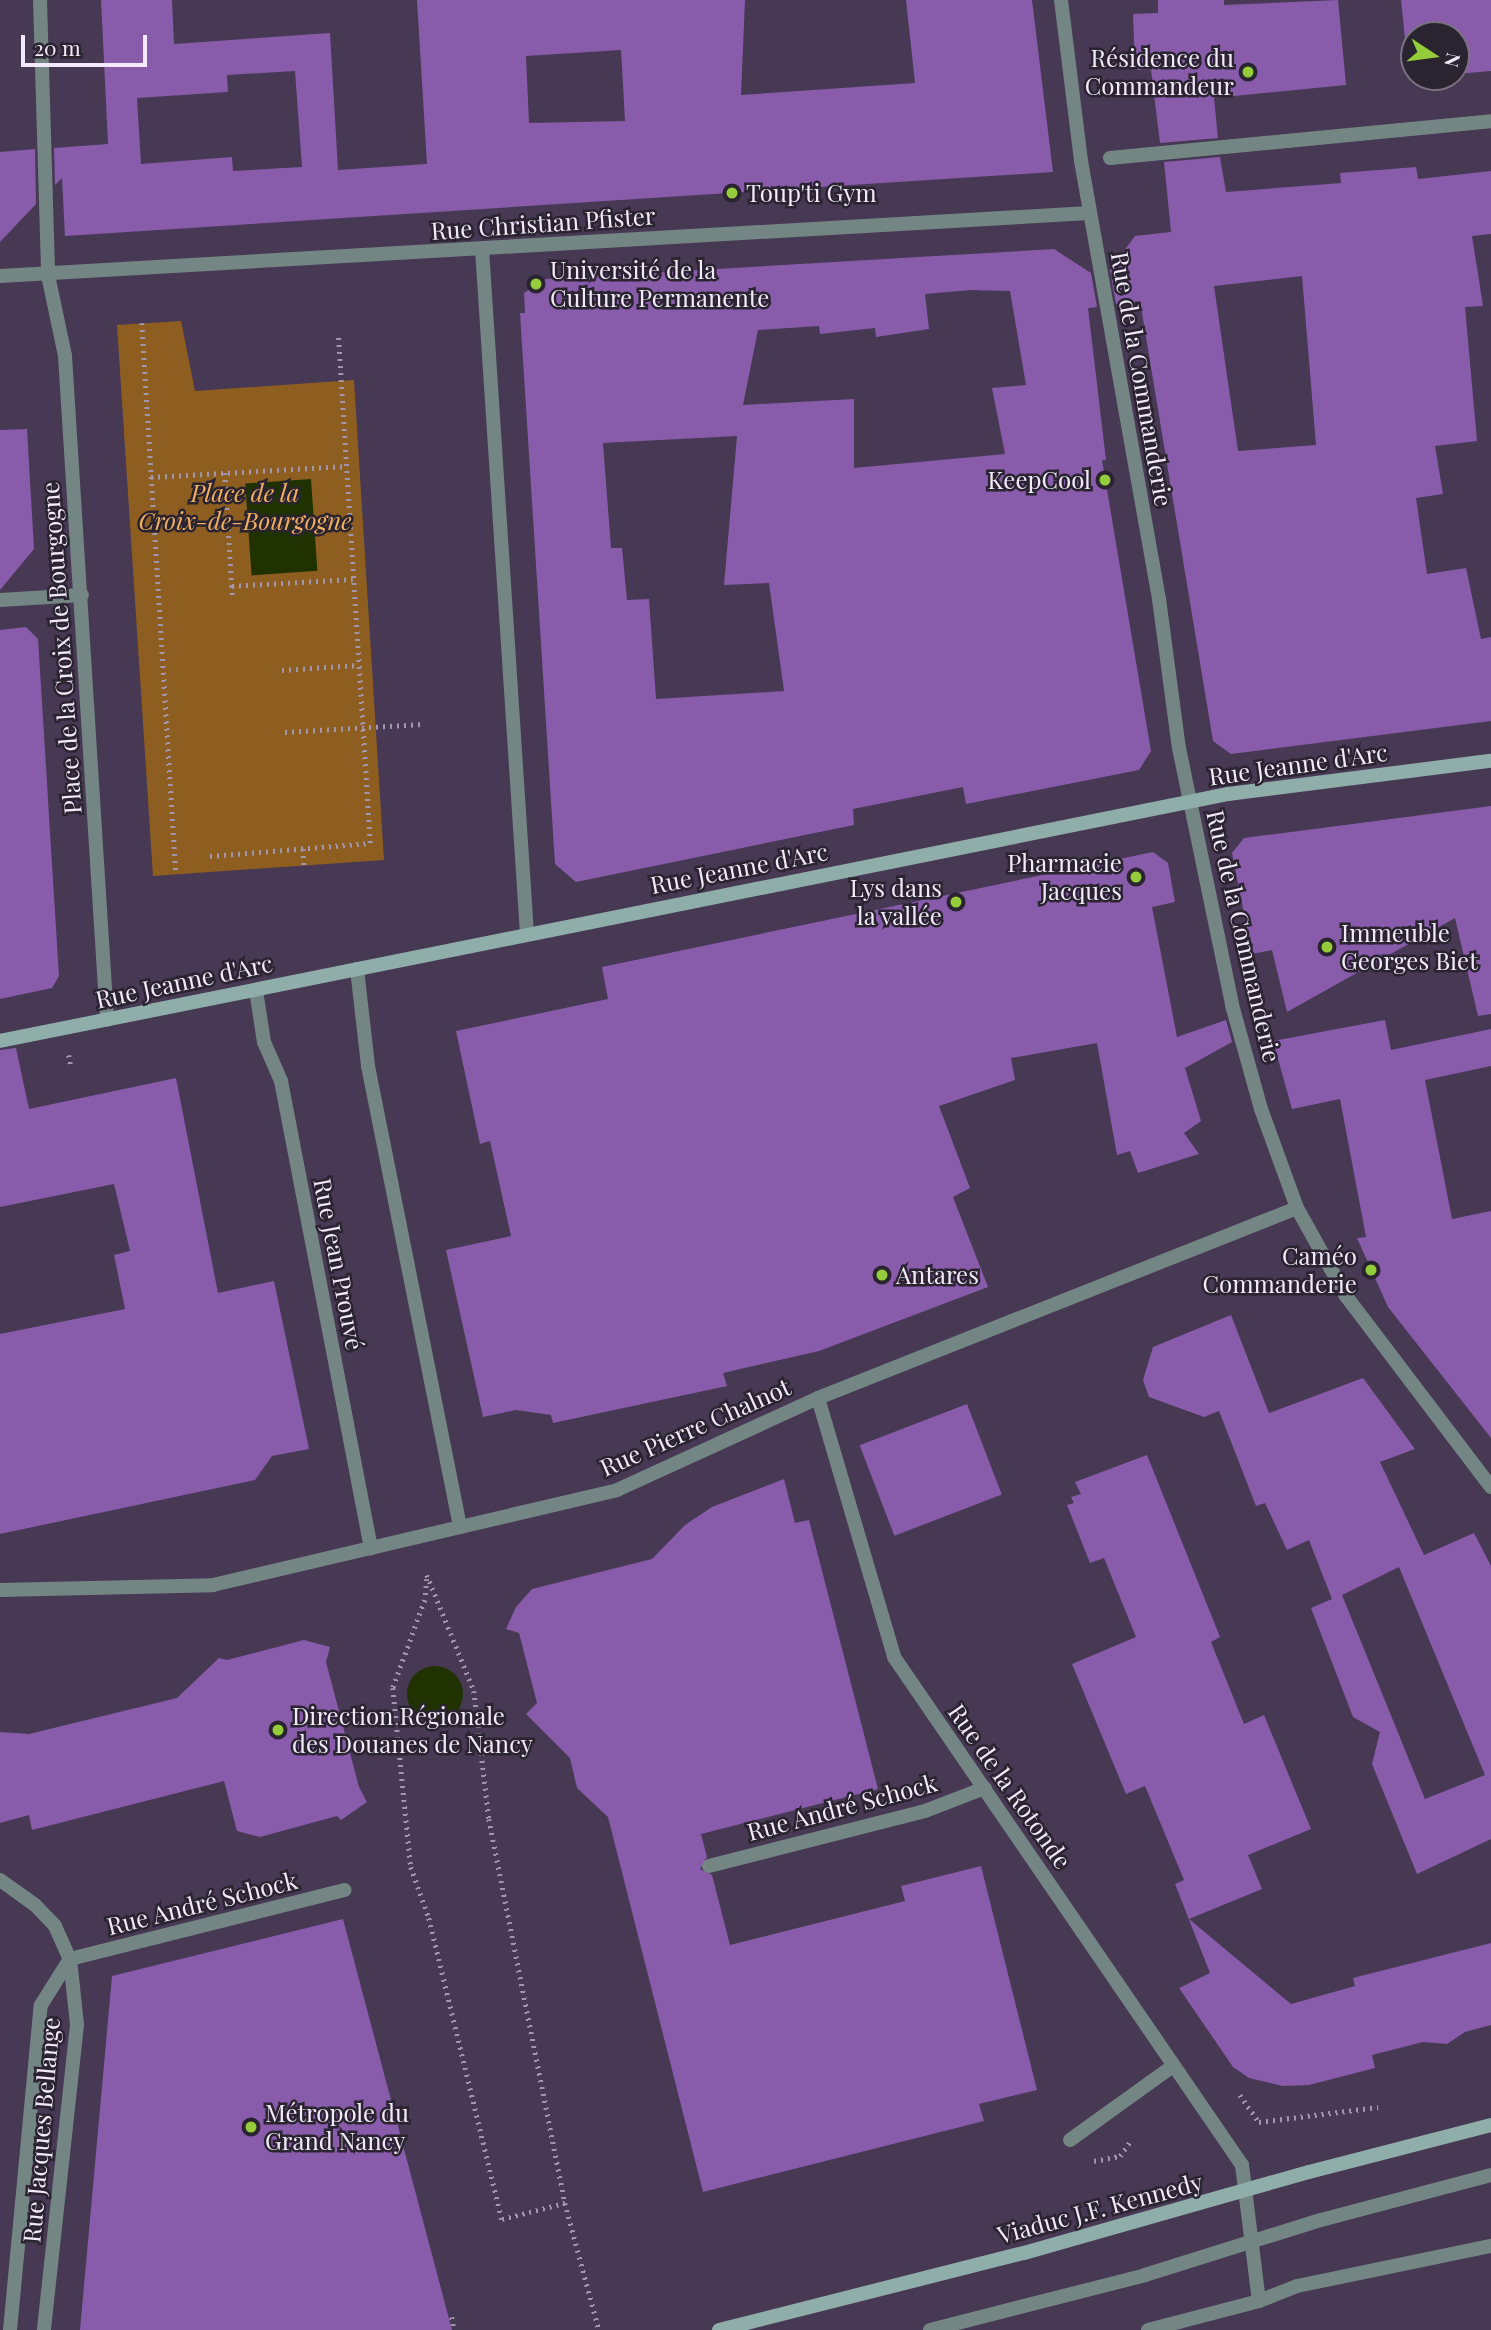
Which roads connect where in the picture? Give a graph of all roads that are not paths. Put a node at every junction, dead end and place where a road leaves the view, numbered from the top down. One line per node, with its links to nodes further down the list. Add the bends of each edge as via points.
1 (40, 0): 7 (street, Place de la Croix de Bourgogne)
2 (1061, 0): 5 (street, Rue de la Commanderie)
3 (1491, 121): 4 (street)
4 (1110, 158)
5 (1089, 213): 6 (street, Rue Christian Pfister); 12 (street, Rue de la Commanderie, via 1159,599)
6 (482, 249): 7 (street, Rue Christian Pfister); 13 (street)
7 (48, 275): 8 (street, Rue Christian Pfister); 9 (street, Place de la Croix de Bourgogne, via 65,356)
8 (0, 276)
9 (82, 595): 10 (street); 16 (street, Place de la Croix de Bourgogne)
10 (0, 600)
11 (1491, 761): 12 (main road, Rue Jeanne d'Arc)
12 (1190, 802): 13 (main road, Rue Jeanne d'Arc); 18 (street, Rue de la Commanderie, via 1232,1005 1265,1120)
13 (527, 934): 14 (main road, Rue Jeanne d'Arc)
14 (357, 969): 15 (main road, Rue Jeanne d'Arc); 21 (street, via 368,1066)
15 (256, 990): 16 (main road, Rue Jeanne d'Arc); 22 (street, Rue Jean Prouvé, via 264,1042 281,1081)
16 (107, 1020): 17 (main road, Rue Jeanne d'Arc)
17 (0, 1041)
18 (1297, 1208): 19 (street, Rue Pierre Chalnot); 20 (street, Rue de la Commanderie, via 1346,1296)
19 (818, 1398): 21 (street, Rue Pierre Chalnot, via 617,1490); 24 (street, Rue de la Rotonde, via 894,1657)
20 (1491, 1487)
21 (460, 1527): 22 (street, Rue Pierre Chalnot)
22 (371, 1548): 23 (street, Rue Pierre Chalnot, via 213,1585)
23 (0, 1590)
24 (985, 1788): 25 (street, Rue André Schock, via 925,1811); 29 (street, Rue de la Rotonde)
25 (709, 1866)
26 (0, 1880): 28 (street, Rue Jacques Bellange, via 55,1926)
27 (344, 1890): 28 (street, Rue André Schock)
28 (71, 1959): 35 (street, via 41,2005); 36 (street, Rue Jacques Bellange, via 77,2025)
29 (1173, 2066): 31 (street); 34 (street, Rue de la Rotonde, via 1242,2165)
30 (1491, 2125): 37 (main road, Viaduc J.F. Kennedy, bridge, via 1132,2225)
31 (1070, 2140)
32 (1491, 2175): 38 (street, bridge, via 1321,2220 1144,2275)
33 (1491, 2246): 34 (street, via 1297,2286)
34 (1259, 2301): 39 (street)
35 (10, 2330)
36 (44, 2330)
37 (719, 2330)
38 (930, 2330)
39 (1148, 2330)

